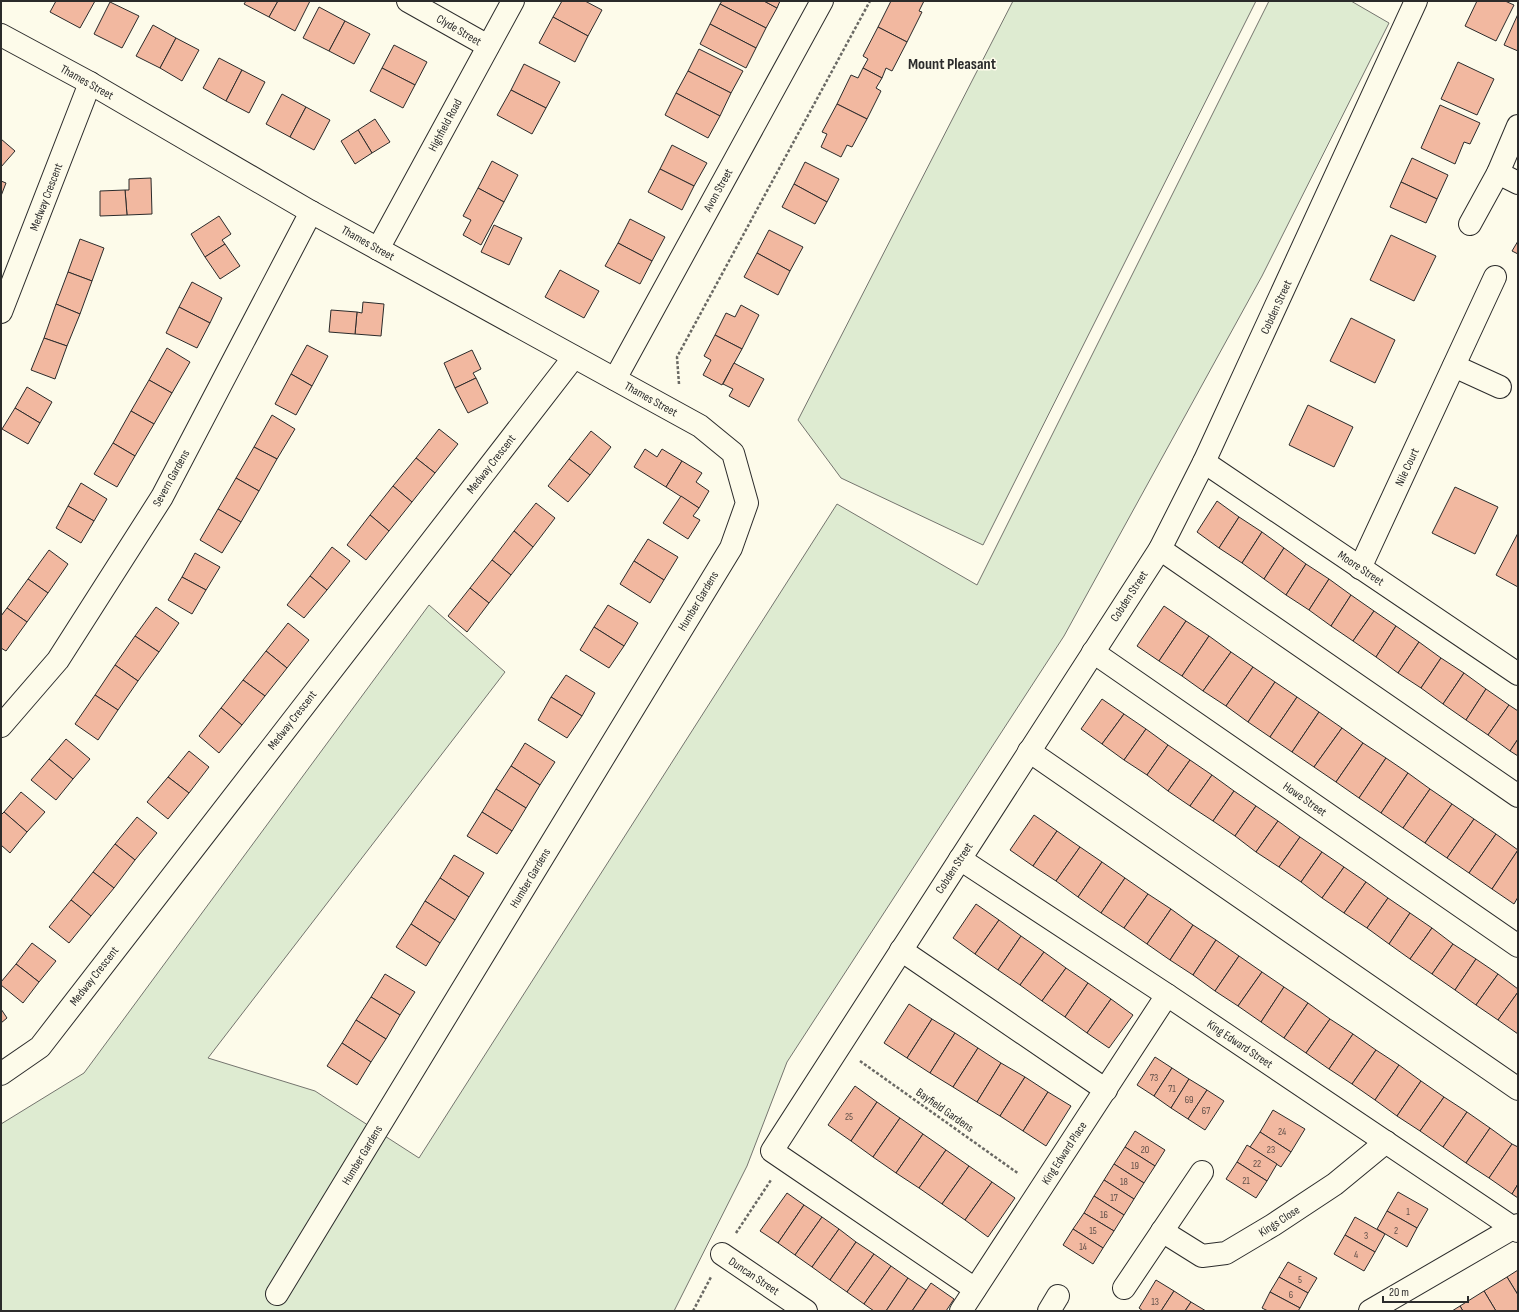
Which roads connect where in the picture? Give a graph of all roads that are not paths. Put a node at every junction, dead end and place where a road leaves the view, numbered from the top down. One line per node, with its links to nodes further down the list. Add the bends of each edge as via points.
1 (408, 1): 6 (street, Clyde Street)
2 (513, 1): 6 (street, Highfield Road)
3 (822, 1): 18 (street, Avon Street)
4 (1416, 1): 21 (street, Cobden Street)
5 (1, 35): 7 (street, Thames Street)
6 (488, 46): 13 (street, Highfield Road)
7 (90, 83): 11 (street, Thames Street); 15 (street, Medway Crescent)
8 (1518, 126): 9 (street)
9 (1498, 172): 10 (street); 12 (street)
10 (1518, 183)
11 (311, 212): 13 (street, Thames Street); 26 (street, Severn Gardens, via 162,497 58,660)
12 (1470, 224)
13 (378, 249): 16 (street, Thames Street)
14 (1495, 277): 17 (street, Nile Court)
15 (1, 312)
16 (574, 356): 18 (street, Thames Street); 33 (street, Medway Crescent, via 40,1046)
17 (1454, 366): 19 (street); 23 (street, Nile Court)
18 (615, 379): 20 (street, Thames Street, via 700,426)
19 (1500, 387)
20 (733, 453): 43 (street, Humber Gardens, via 747,503 731,548)
21 (1204, 462): 22 (street, Cobden Street); 23 (street, Moore Street)
22 (1160, 549): 24 (street, Cobden Street); 28 (street)
23 (1360, 568): 25 (street, Moore Street)
24 (1093, 652): 27 (street, Cobden Street); 30 (street, Howe Street)
25 (1518, 674)
26 (1, 726)
27 (1029, 751): 29 (street, Cobden Street); 35 (street)
28 (1518, 796)
29 (960, 859): 31 (street, Cobden Street); 32 (street, King Edward Street)
30 (1518, 946)
31 (901, 950): 34 (street); 42 (street, Cobden Street, via 772,1151)
32 (1167, 994): 34 (street, King Edward Place); 36 (street, King Edward Street)
33 (1, 1074)
34 (1106, 1090): 42 (street, King Edward Place)
35 (1518, 1090)
36 (1386, 1142): 38 (street, King Edward Street); 39 (street, Kings Close, via 1335,1184 1226,1253 1202,1256)
37 (1202, 1172): 39 (street)
38 (1516, 1228): 46 (street)
39 (1162, 1231): 41 (street)
40 (722, 1254): 44 (street, Duncan Street)
41 (1124, 1288)
42 (975, 1289): 45 (street, King Edward Place)
43 (277, 1294)
44 (806, 1311)
45 (961, 1311)
46 (1370, 1311)

